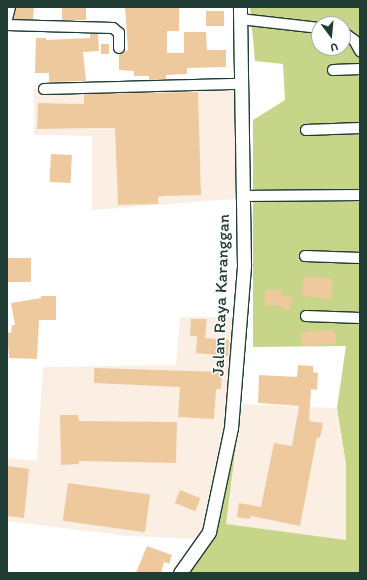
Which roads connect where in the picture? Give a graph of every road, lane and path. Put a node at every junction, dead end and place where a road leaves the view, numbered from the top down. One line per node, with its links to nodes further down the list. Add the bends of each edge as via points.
1 (10, 7): 3 (street)
2 (240, 13): 5 (street); 11 (street, Jalan Raya Karanggan)
3 (7, 19)
4 (7, 25): 7 (street, via 113,28 119,34)
5 (311, 26)
6 (351, 38): 8 (street)
7 (119, 48)
8 (360, 51)
9 (333, 70): 10 (street)
10 (360, 70)
11 (241, 84): 12 (street); 16 (street, Jalan Raya Karanggan)
12 (44, 89)
13 (360, 128): 14 (street)
14 (306, 130)
15 (360, 195): 16 (street)
16 (243, 196): 21 (street, Jalan Raya Karanggan, via 244,265 231,428 209,532)
17 (305, 256): 18 (street)
18 (360, 258)
19 (306, 316): 20 (street)
20 (360, 318)
21 (180, 573)

